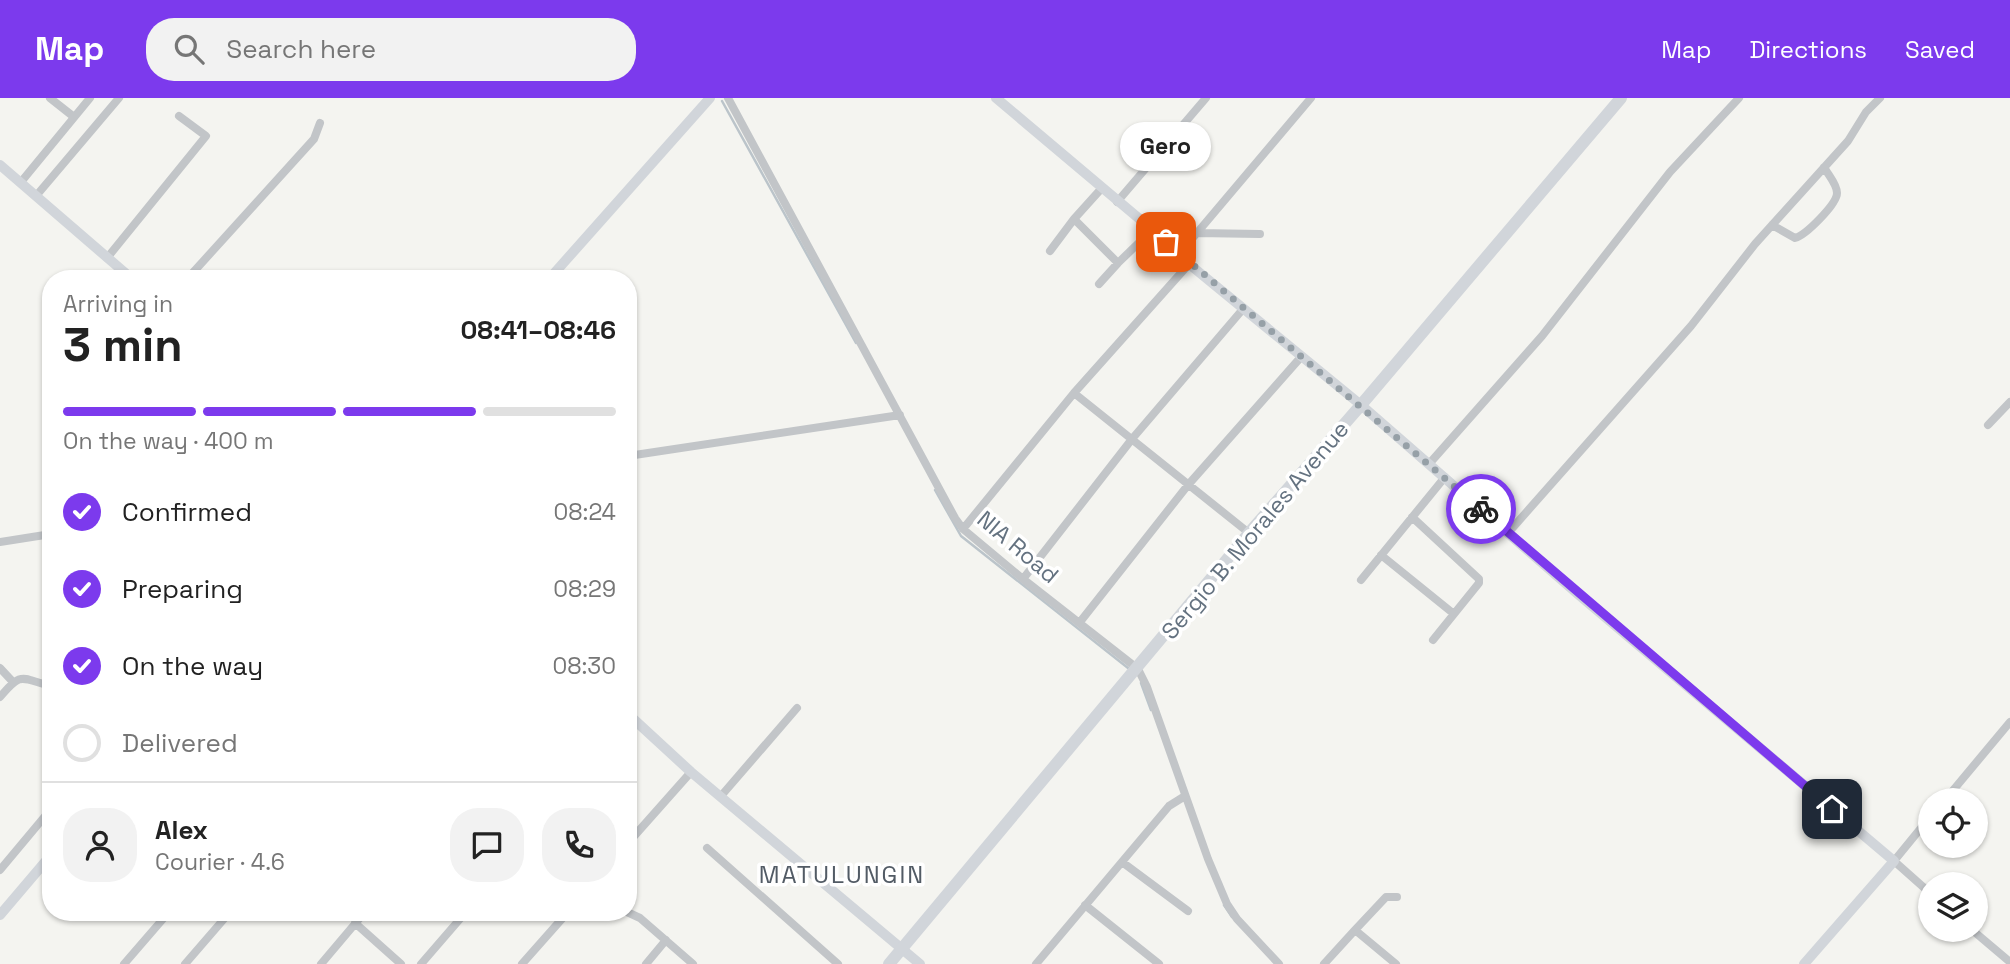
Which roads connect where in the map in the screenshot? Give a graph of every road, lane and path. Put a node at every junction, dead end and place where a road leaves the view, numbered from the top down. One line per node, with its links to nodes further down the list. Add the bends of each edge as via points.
1 (50, 98): 13 (street)
2 (90, 98): 13 (street)
3 (119, 98): 19 (street)
4 (710, 98): 33 (street)
5 (728, 98): 40 (street, NIA Road)
6 (996, 98): 18 (street)
7 (1206, 98): 20 (street)
8 (1311, 98): 24 (street)
9 (1621, 98): 39 (main road, Sergio B. Morales Avenue)
10 (1739, 98): 44 (street, via 1670,172 1542,337)
11 (1880, 98): 16 (street)
12 (179, 116): 28 (street, via 206,136)
13 (74, 117): 17 (street)
14 (320, 124): 32 (street, via 314,139)
15 (0, 165): 17 (street)
16 (1824, 167): 22 (street); 22 (street, via 1837,195 1815,223 1795,238)
17 (21, 182): 19 (street)
18 (1101, 189): 20 (street); 21 (street)
19 (36, 196): 28 (street)
20 (1118, 202): 23 (street)
21 (1074, 219): 26 (street); 29 (street)
22 (1772, 225): 50 (street, via 1691,326)
23 (1152, 230): 27 (street); 29 (street)
24 (1197, 233): 25 (street); 27 (street)
25 (1260, 234)
26 (1050, 251)
27 (1180, 253): 30 (street)
28 (107, 258): 31 (street)
29 (1118, 262): 34 (street)
30 (1189, 264): 35 (street); 37 (street)
31 (121, 270)
32 (194, 270)
33 (557, 270)
34 (1100, 284)
35 (1243, 309): 36 (street); 42 (street)
36 (1301, 357): 39 (street); 46 (street)
37 (1074, 393): 42 (street); 48 (street)
38 (2010, 402): 41 (street)
39 (1361, 405): 44 (street); 49 (main road, Sergio B. Morales Avenue)
40 (900, 415): 43 (street); 48 (street, NIA Road)
41 (1988, 425)
42 (1132, 439): 46 (street); 54 (street)
43 (637, 455)
44 (1429, 464): 45 (street)
45 (1445, 477): 47 (street); 50 (street)
46 (1188, 485): 49 (street); 57 (street)
47 (1412, 517): 53 (street); 56 (street, via 1479,579)
48 (964, 529): 54 (street, NIA Road)
49 (1249, 533): 60 (main road, Sergio B. Morales Avenue)
50 (1508, 533): 75 (street)
51 (42, 535): 52 (street)
52 (0, 542)
53 (1381, 555): 55 (street); 56 (street)
54 (1023, 579): 57 (street, NIA Road)
55 (1361, 580)
56 (1454, 614): 58 (street)
57 (1080, 622): 60 (street, NIA Road)
58 (1433, 640)
59 (0, 668): 61 (street)
60 (1138, 669): 70 (street, NIA Road); 93 (main road, Sergio B. Morales Avenue)
61 (13, 682): 62 (street, via 20,678); 63 (street)
62 (42, 683)
63 (0, 697)
64 (797, 708): 69 (street)
65 (2010, 722): 68 (street)
66 (637, 725): 67 (street)
67 (691, 772): 69 (street); 73 (street)
68 (1955, 788)
69 (721, 796): 93 (street)
70 (1182, 798): 76 (street, via 1169,806); 108 (street, NIA Road, via 1227,904)
71 (42, 820): 78 (street)
72 (1918, 832): 75 (street)
73 (637, 833)
74 (707, 848): 103 (street)
75 (1894, 861): 79 (street); 111 (street)
76 (1122, 862): 81 (street); 82 (street)
77 (42, 866): 83 (street)
78 (0, 870)
79 (1918, 882)
80 (1397, 897): 90 (street, via 1386,897)
81 (1086, 905): 106 (street); 107 (street)
82 (1188, 911)
83 (0, 915)
84 (637, 917): 91 (street)
85 (161, 921): 95 (street)
86 (222, 921): 96 (street)
87 (458, 921): 99 (street)
88 (560, 921): 100 (street)
89 (355, 923): 97 (street); 98 (street)
90 (1355, 930): 109 (street); 110 (street)
91 (666, 940): 101 (street); 102 (street)
92 (1986, 942): 94 (street)
93 (902, 948): 104 (main road, Sergio B. Morales Avenue); 105 (street)
94 (2010, 962)
95 (124, 964)
96 (185, 964)
97 (321, 964)
98 (401, 964)
99 (421, 964)
100 (522, 964)
101 (646, 964)
102 (693, 964)
103 (838, 964)
104 (889, 964)
105 (920, 964)
106 (1036, 964)
107 (1159, 964)
108 (1279, 964)
109 (1324, 964)
110 (1396, 964)
111 (1804, 964)

